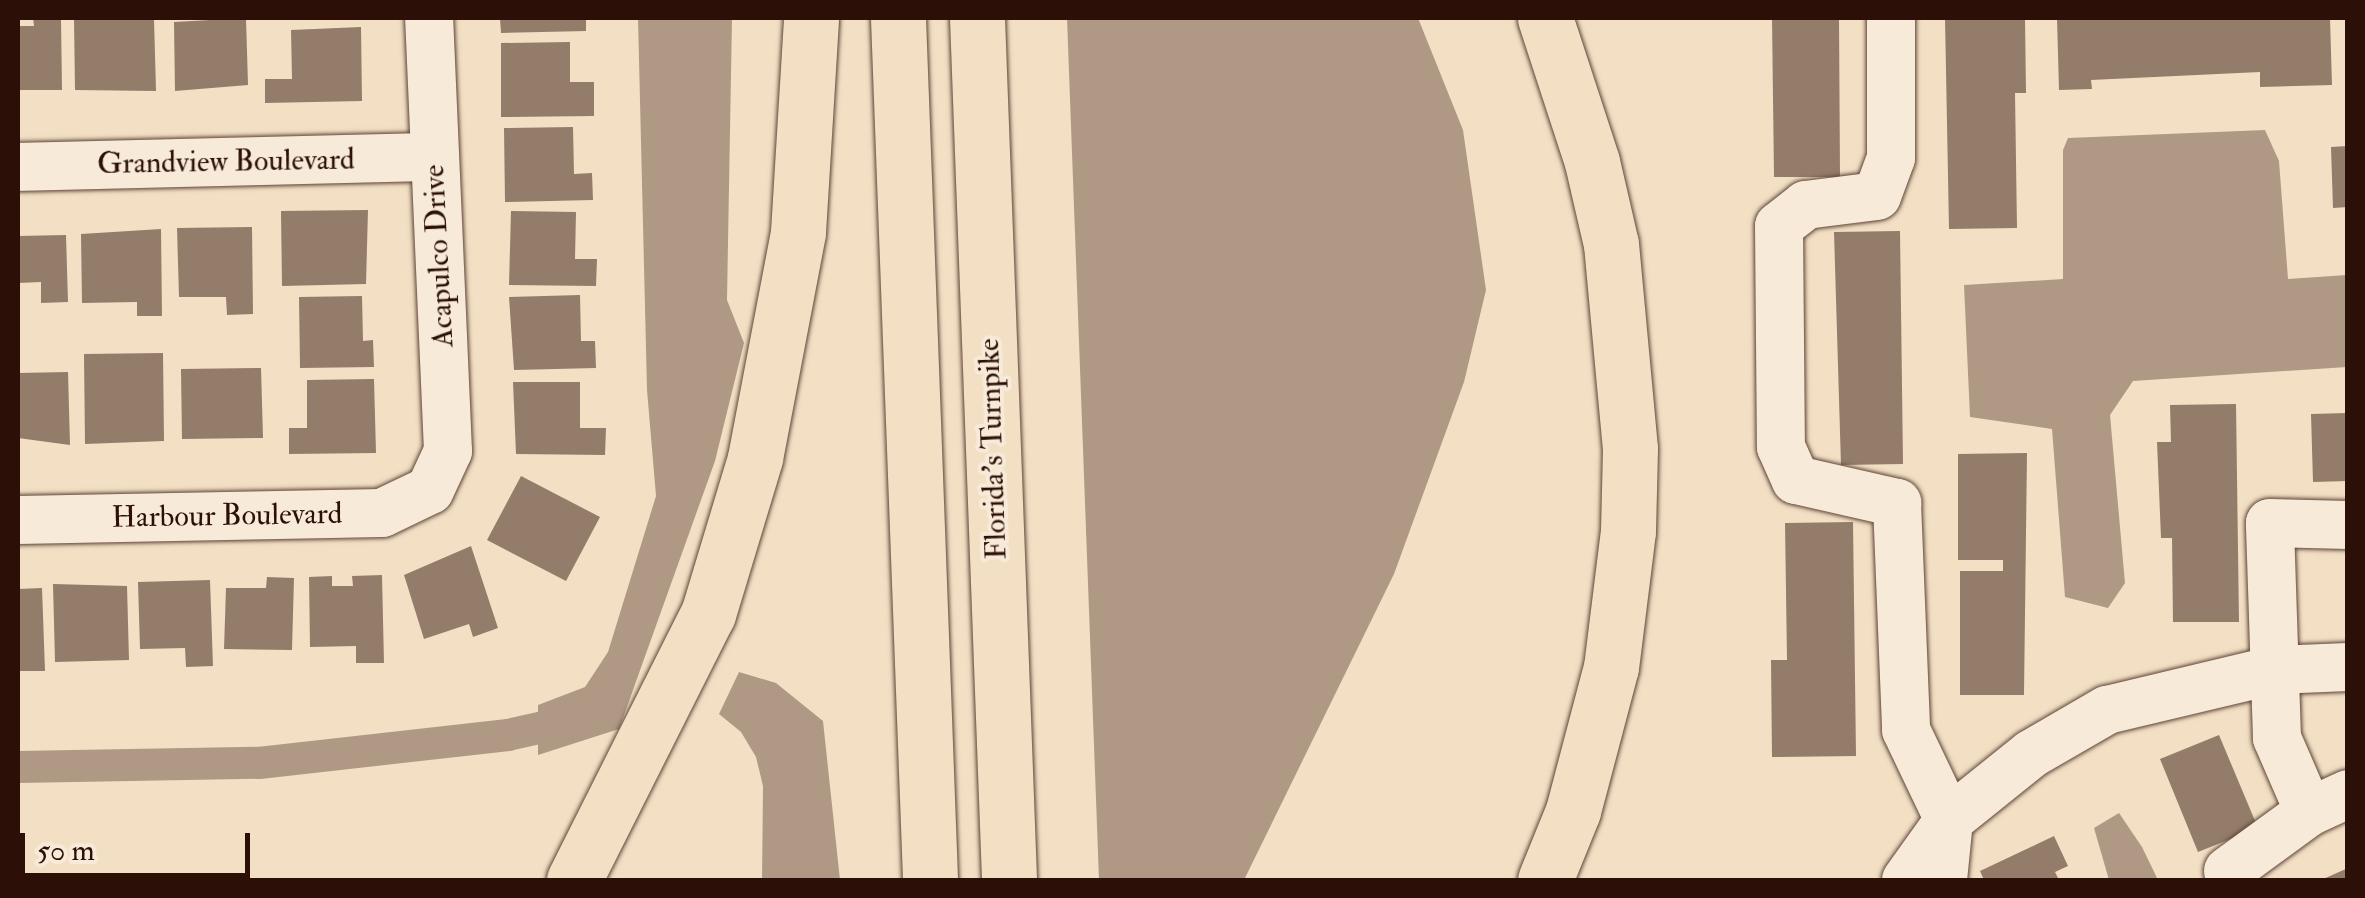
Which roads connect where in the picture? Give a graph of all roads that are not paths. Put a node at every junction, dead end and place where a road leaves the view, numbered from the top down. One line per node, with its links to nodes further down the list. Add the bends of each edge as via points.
1 (430, 18): 7 (street, Acapulco Drive)
2 (810, 18): 15 (highway, via 798,232 755,458 708,614)
3 (898, 18): 20 (highway)
4 (976, 18): 21 (highway, Florida's Turnpike)
5 (1545, 18): 22 (highway, via 1611,244 1630,448 1628,531 1611,667 1573,812)
6 (1891, 18): 16 (street, via 1891,158 1878,196 1806,205 1779,226 1781,447 1796,480 1897,503 1906,730)
7 (434, 157): 8 (street, Grandview Boulevard); 9 (street, Acapulco Drive, via 448,450)
8 (18, 166)
9 (430, 490): 10 (street, Harbour Boulevard, via 382,513)
10 (18, 520)
11 (2348, 525): 13 (street, via 2270,523)
12 (2348, 667): 13 (street)
13 (2275, 670): 14 (street, via 2278,738); 16 (street, via 2107,710 2031,754)
14 (2328, 803): 17 (street)
15 (606, 820): 18 (highway); 19 (highway)
16 (1950, 820): 23 (street); 24 (street)
17 (2228, 871)
18 (556, 880)
19 (574, 880)
20 (930, 880)
21 (1010, 880)
22 (1545, 880)
23 (1906, 880)
24 (1943, 880)

